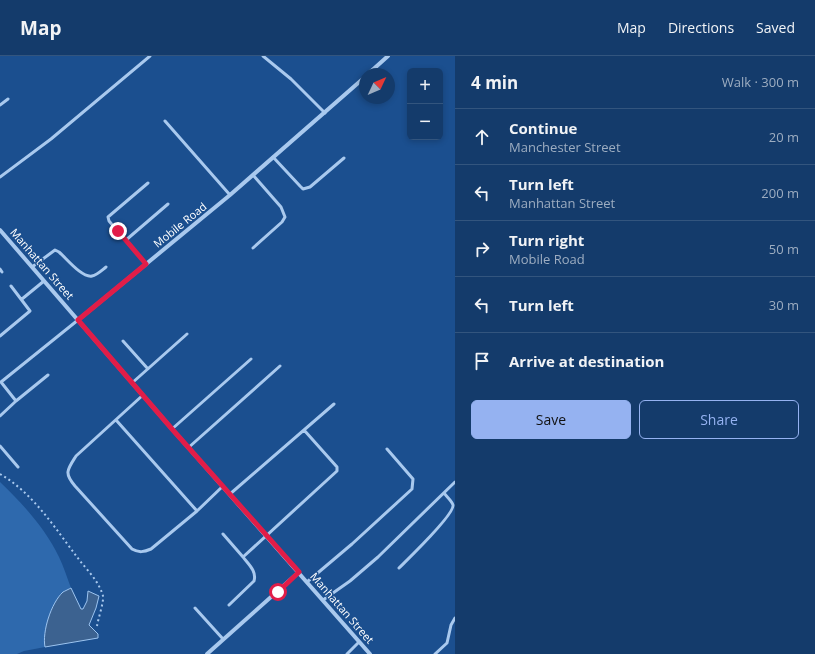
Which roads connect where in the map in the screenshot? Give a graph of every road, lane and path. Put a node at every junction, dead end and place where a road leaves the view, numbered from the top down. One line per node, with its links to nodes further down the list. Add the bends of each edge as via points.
1 (150, 56): 13 (lane, via 51,140)
2 (263, 56): 8 (lane, via 291,79)
3 (388, 56): 4 (street)
4 (375, 68)
5 (359, 82): 8 (street, Mobile Road)
6 (8, 99): 7 (lane)
7 (0, 105)
8 (325, 113): 10 (street, Mobile Road)
9 (165, 121): 15 (lane)
10 (273, 157): 11 (lane, via 303,189 310,187); 12 (street, Mobile Road)
11 (344, 158)
12 (253, 175): 15 (street, Mobile Road); 19 (lane, via 282,207 285,217)
13 (0, 177)
14 (148, 183): 18 (lane, via 108,218)
15 (230, 196): 20 (street, Mobile Road)
16 (168, 204): 18 (lane)
17 (0, 230): 21 (street, Manhattan Street)
18 (126, 240): 20 (lane)
19 (254, 248)
20 (146, 264): 26 (street, Mobile Road)
21 (32, 267): 22 (lane, via 55,250 87,276 95,275); 23 (street, Manhattan Street)
22 (106, 267)
23 (44, 281): 25 (lane); 26 (street, Manhattan Street)
24 (11, 286): 25 (lane)
25 (22, 299): 28 (lane, via 30,312)
26 (78, 320): 34 (lane, Mobile Road); 35 (street, Manhattan Street)
27 (188, 334): 32 (lane)
28 (0, 336)
29 (123, 341): 32 (lane)
30 (251, 359): 41 (lane)
31 (280, 366): 44 (lane)
32 (148, 369): 35 (lane)
33 (48, 375): 37 (lane)
34 (1, 382): 37 (lane)
35 (132, 384): 36 (street, Manhattan Street)
36 (143, 395): 40 (lane); 41 (street, Manhattan Street)
37 (16, 401): 39 (lane)
38 (334, 404): 42 (lane)
39 (0, 416)
40 (116, 420): 52 (lane); 52 (lane, via 76,456 71,464 68,478 75,486 132,549 138,552 151,549)
41 (172, 429): 44 (street, Manhattan Street)
42 (304, 430): 51 (lane); 54 (lane, via 337,467 337,471)
43 (0, 446): 46 (lane)
44 (188, 448): 49 (street, Manhattan Street)
45 (387, 449): 58 (lane, via 413,480 412,489)
46 (18, 467)
47 (0, 474): 63 (path, via 25,494 44,514 95,581 103,597)
48 (455, 482): 50 (lane)
49 (223, 486): 51 (street, Manhattan Street); 52 (lane)
50 (444, 492): 56 (lane, via 454,506 452,511); 59 (lane, via 378,557)
51 (230, 494): 54 (street, Manhattan Street)
52 (197, 511)
53 (223, 534): 55 (lane)
54 (266, 535): 55 (lane); 57 (street, Manhattan Street)
55 (242, 557): 60 (lane, via 252,568 254,581)
56 (399, 568)
57 (299, 572): 58 (street, Manhattan Street); 64 (street)
58 (307, 582): 59 (street, Manhattan Street)
59 (323, 600): 65 (street, Manhattan Street)
60 (229, 605)
61 (195, 608): 64 (lane)
62 (455, 618): 69 (lane, via 447,643)
63 (97, 626)
64 (223, 639): 66 (street)
65 (360, 642): 67 (lane); 68 (street, Manhattan Street)
66 (207, 654)
67 (347, 654)
68 (370, 654)
69 (435, 654)

